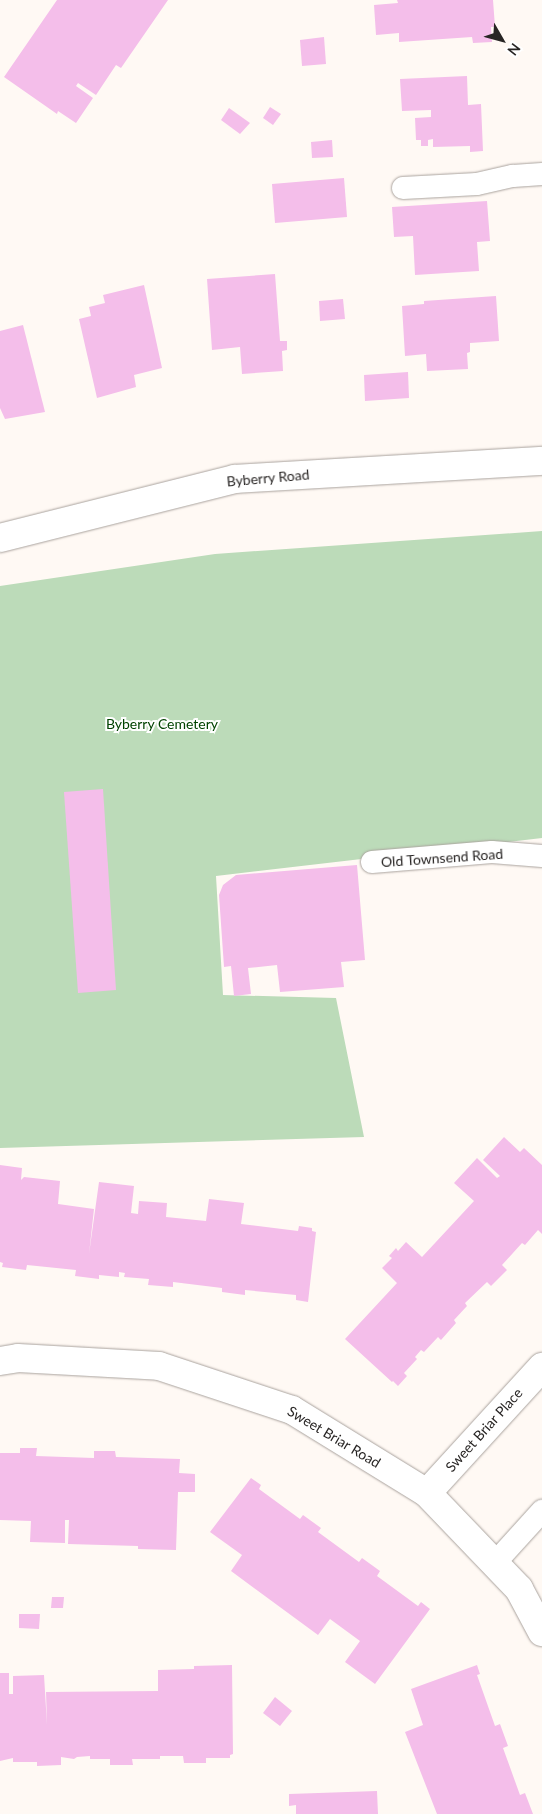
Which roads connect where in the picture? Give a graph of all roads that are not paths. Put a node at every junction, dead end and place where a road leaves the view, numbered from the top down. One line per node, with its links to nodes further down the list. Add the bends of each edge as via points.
1 (542, 174): 2 (lane, via 477,184)
2 (403, 188)
3 (542, 461): 4 (street, Byberry Road, via 235,479)
4 (0, 538)
5 (542, 856): 6 (lane, Old Townsend Road, via 492,852)
6 (372, 862)
7 (0, 1361): 9 (street, Sweet Briar Road, via 18,1358 159,1366 292,1410)
8 (542, 1367): 9 (street, Sweet Briar Place)
9 (427, 1493): 11 (street, Sweet Briar Road)
10 (542, 1511): 11 (lane)
11 (494, 1564): 12 (street, Sweet Briar Road, via 519,1589)
12 (542, 1632)

